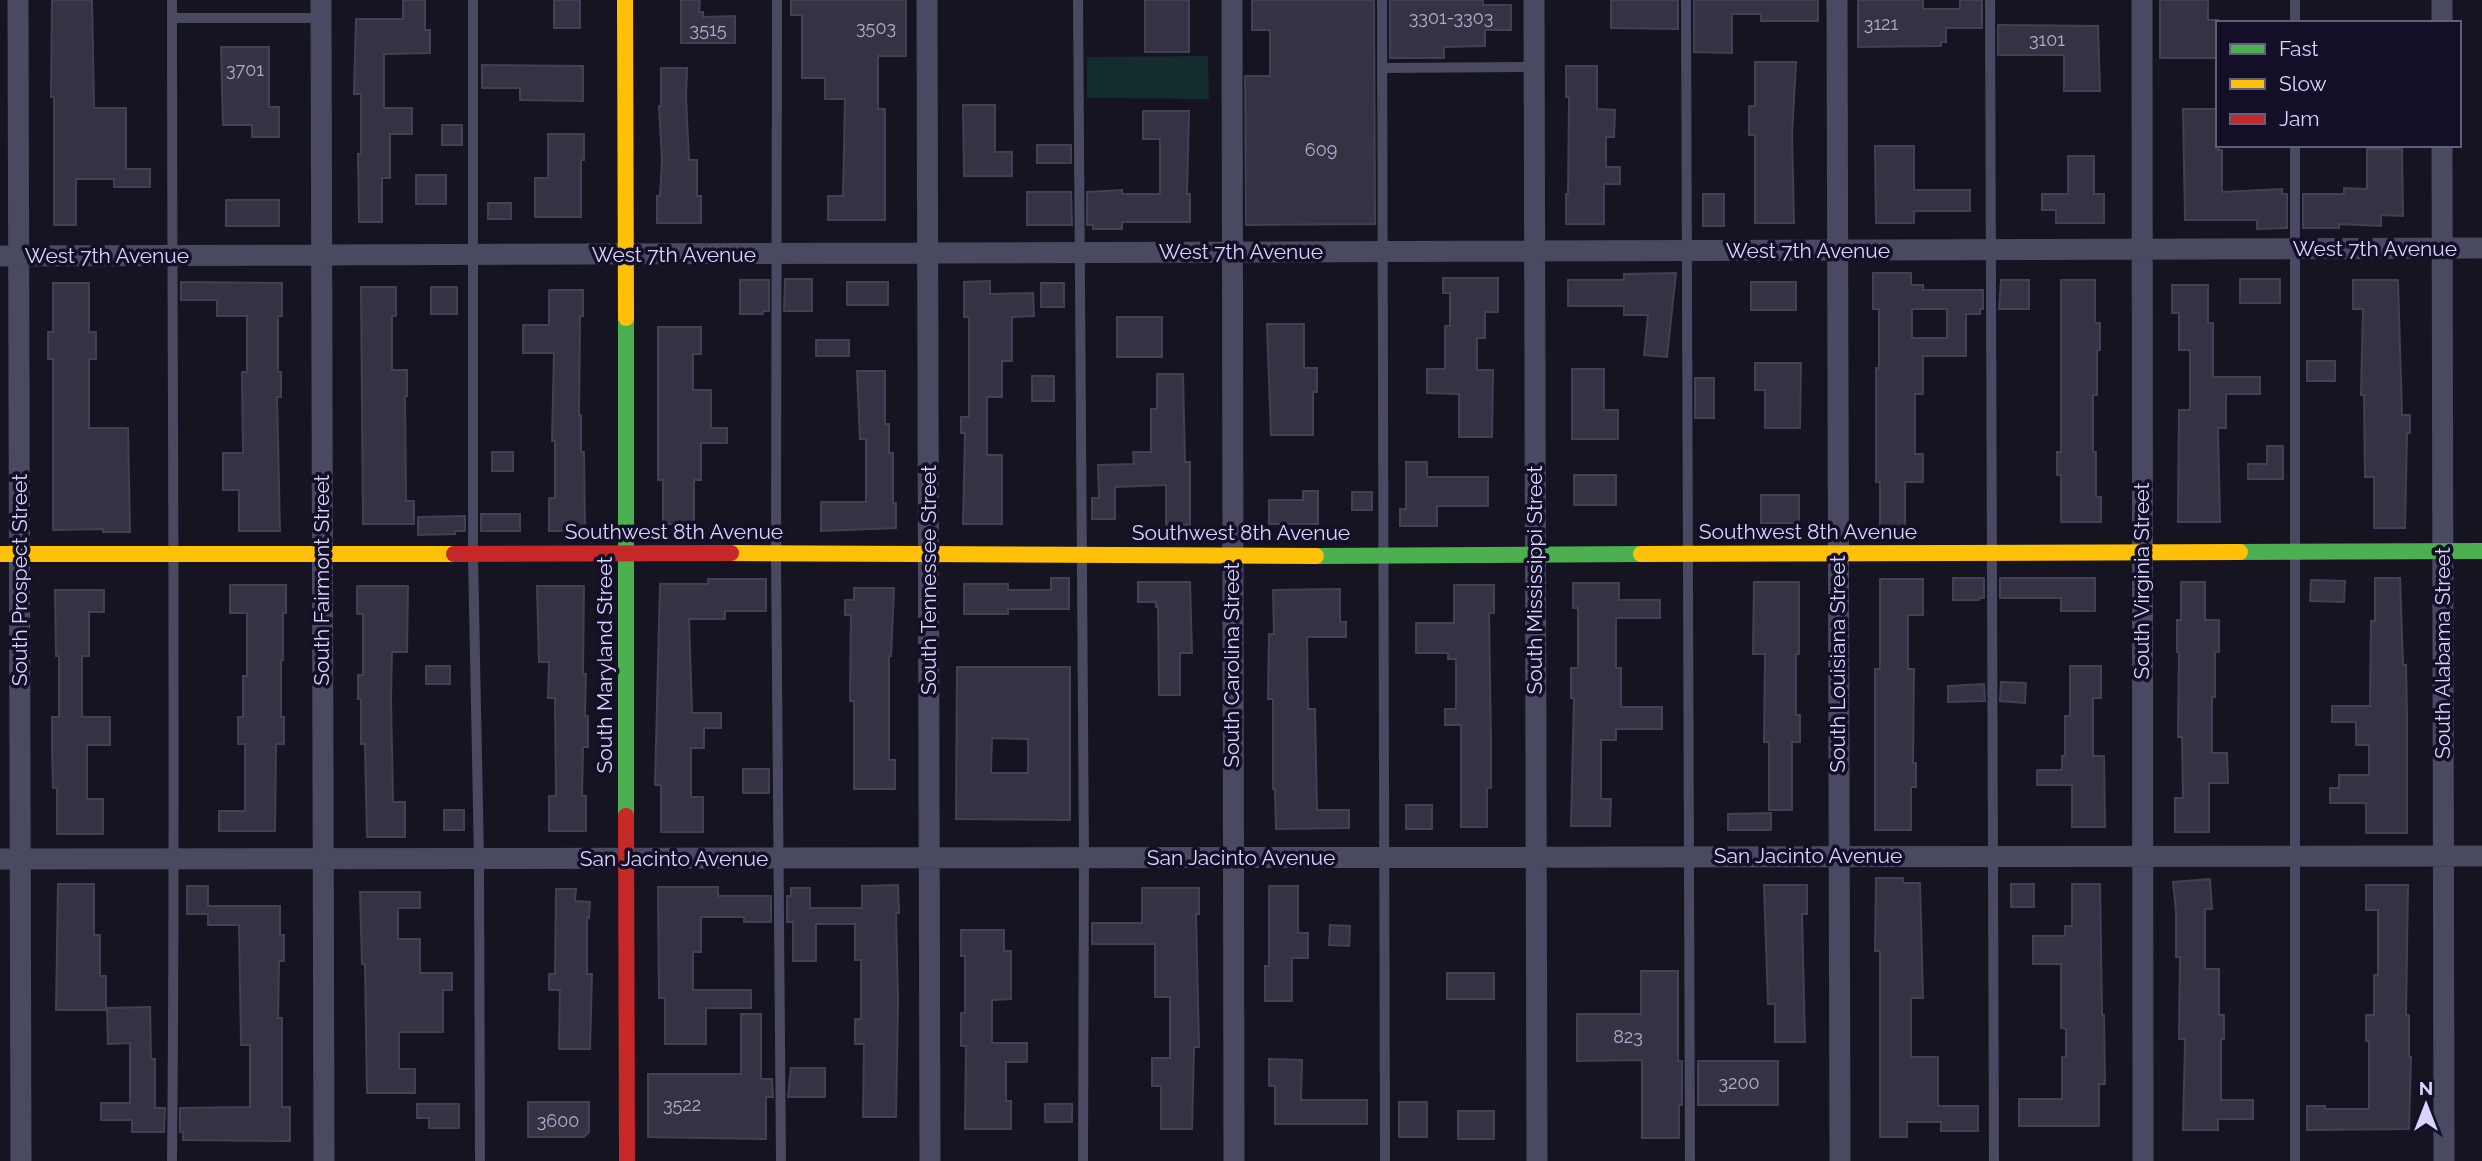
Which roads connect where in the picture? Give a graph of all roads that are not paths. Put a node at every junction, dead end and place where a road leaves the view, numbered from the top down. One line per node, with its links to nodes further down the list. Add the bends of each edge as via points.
1 (18, 0): 41 (street, South Prospect Street)
2 (172, 0): 18 (lane)
3 (473, 0): 39 (lane)
4 (625, 0): 36 (street, South Maryland Street)
5 (777, 0): 40 (lane)
6 (927, 0): 37 (street, South Tennessee Street)
7 (1078, 0): 34 (lane)
8 (1232, 0): 35 (street, South Carolina Street)
9 (1382, 0): 22 (lane)
10 (1534, 0): 21 (street, South Mississippi Street)
11 (1686, 0): 31 (lane)
12 (1837, 0): 32 (street, South Louisiana Street)
13 (1990, 0): 33 (lane)
14 (2142, 0): 29 (street, South Virginia Street)
15 (2295, 0): 19 (lane)
16 (2442, 0): 20 (street)
17 (321, 9): 18 (lane); 38 (street, South Fairmont Street)
18 (172, 18): 42 (lane)
19 (2295, 21)
20 (2442, 21)
21 (1534, 67): 22 (lane); 28 (street, South Mississippi Street)
22 (1383, 68): 30 (lane)
23 (2295, 147): 26 (lane)
24 (2442, 147): 27 (street, South Alabama Street)
25 (2482, 248): 27 (street, West 7th Avenue)
26 (2295, 249): 27 (street, West 7th Avenue); 29 (street, West 7th Avenue); 46 (lane)
27 (2443, 249): 43 (street, South Alabama Street)
28 (1535, 250): 30 (street, West 7th Avenue); 31 (street, West 7th Avenue); 58 (street, South Mississippi Street)
29 (2142, 250): 33 (street, West 7th Avenue); 45 (street, South Virginia Street)
30 (1383, 251): 35 (street, West 7th Avenue); 57 (lane)
31 (1687, 251): 32 (street, West 7th Avenue); 59 (lane)
32 (1837, 251): 33 (street, West 7th Avenue); 49 (street, South Louisiana Street)
33 (1989, 251): 50 (lane)
34 (1080, 253): 35 (street, West 7th Avenue); 37 (street, West 7th Avenue); 56 (lane)
35 (1232, 253): 60 (street, South Carolina Street)
36 (625, 254): 39 (street, West 7th Avenue); 40 (street, West 7th Avenue); 55 (street, South Maryland Street)
37 (928, 254): 40 (street, West 7th Avenue); 48 (street, South Tennessee Street)
38 (322, 255): 39 (street, West 7th Avenue); 42 (street, West 7th Avenue); 53 (street, South Fairmont Street)
39 (473, 255): 54 (lane)
40 (775, 255): 47 (lane)
41 (9, 256): 42 (street, West 7th Avenue); 51 (street, South Prospect Street)
42 (172, 256): 52 (lane)
43 (2443, 551): 44 (street, Southwest 8th Avenue); 46 (street, Southwest 8th Avenue); 67 (street, South Alabama Street)
44 (2482, 551)
45 (2142, 552): 46 (street, Southwest 8th Avenue); 50 (street, Southwest 8th Avenue); 61 (street, South Virginia Street)
46 (2294, 552): 66 (lane)
47 (776, 553): 48 (street, Southwest 8th Avenue); 55 (street, Southwest 8th Avenue); 76 (lane)
48 (929, 553): 56 (street, Southwest 8th Avenue); 77 (street, South Tennessee Street)
49 (1838, 553): 50 (street, Southwest 8th Avenue); 59 (street, Southwest 8th Avenue); 64 (street, South Louisiana Street)
50 (1991, 553): 65 (lane)
51 (10, 554): 52 (street, Southwest 8th Avenue); 71 (street, South Prospect Street)
52 (172, 554): 53 (street, Southwest 8th Avenue); 72 (lane)
53 (322, 554): 54 (street, Southwest 8th Avenue); 73 (street, South Fairmont Street)
54 (473, 554): 55 (street, Southwest 8th Avenue); 74 (lane)
55 (626, 554): 75 (street, South Maryland Street)
56 (1081, 554): 60 (street, Southwest 8th Avenue); 78 (lane)
57 (1384, 554): 58 (street, Southwest 8th Avenue); 60 (street, Southwest 8th Avenue); 70 (lane)
58 (1535, 554): 59 (street, Southwest 8th Avenue); 62 (street, South Mississippi Street)
59 (1688, 554): 63 (lane)
60 (1232, 555): 69 (street, South Carolina Street)
61 (2143, 855): 65 (street, San Jacinto Avenue); 66 (street, San Jacinto Avenue); 93 (street, South Virginia Street)
62 (1536, 856): 63 (street, San Jacinto Avenue); 70 (street, San Jacinto Avenue); 89 (street, South Mississippi Street)
63 (1689, 856): 64 (street, San Jacinto Avenue); 90 (lane)
64 (1839, 856): 65 (street, San Jacinto Avenue); 91 (street, South Louisiana Street)
65 (1992, 856): 92 (lane)
66 (2295, 856): 67 (street, San Jacinto Avenue); 94 (lane)
67 (2444, 856): 68 (street, San Jacinto Avenue); 95 (street, South Alabama Street)
68 (2482, 856)
69 (1233, 857): 70 (street, San Jacinto Avenue); 78 (street, San Jacinto Avenue); 87 (street, South Carolina Street)
70 (1383, 857): 88 (lane)
71 (10, 859): 72 (street, San Jacinto Avenue); 79 (street, South Prospect Street)
72 (175, 859): 73 (street, San Jacinto Avenue); 80 (lane)
73 (323, 859): 74 (street, San Jacinto Avenue); 81 (street, South Fairmont Street)
74 (479, 859): 75 (street, San Jacinto Avenue); 82 (lane)
75 (626, 859): 76 (street, San Jacinto Avenue); 83 (street, South Maryland Street)
76 (780, 859): 77 (street, San Jacinto Avenue); 84 (lane)
77 (929, 859): 78 (street, San Jacinto Avenue); 85 (street, South Tennessee Street)
78 (1084, 859): 86 (lane)
79 (21, 1161)
80 (172, 1161)
81 (324, 1161)
82 (480, 1161)
83 (627, 1161)
84 (781, 1161)
85 (930, 1161)
86 (1083, 1161)
87 (1234, 1161)
88 (1385, 1161)
89 (1537, 1161)
90 (1690, 1161)
91 (1840, 1161)
92 (1994, 1161)
93 (2143, 1161)
94 (2295, 1161)
95 (2444, 1161)

